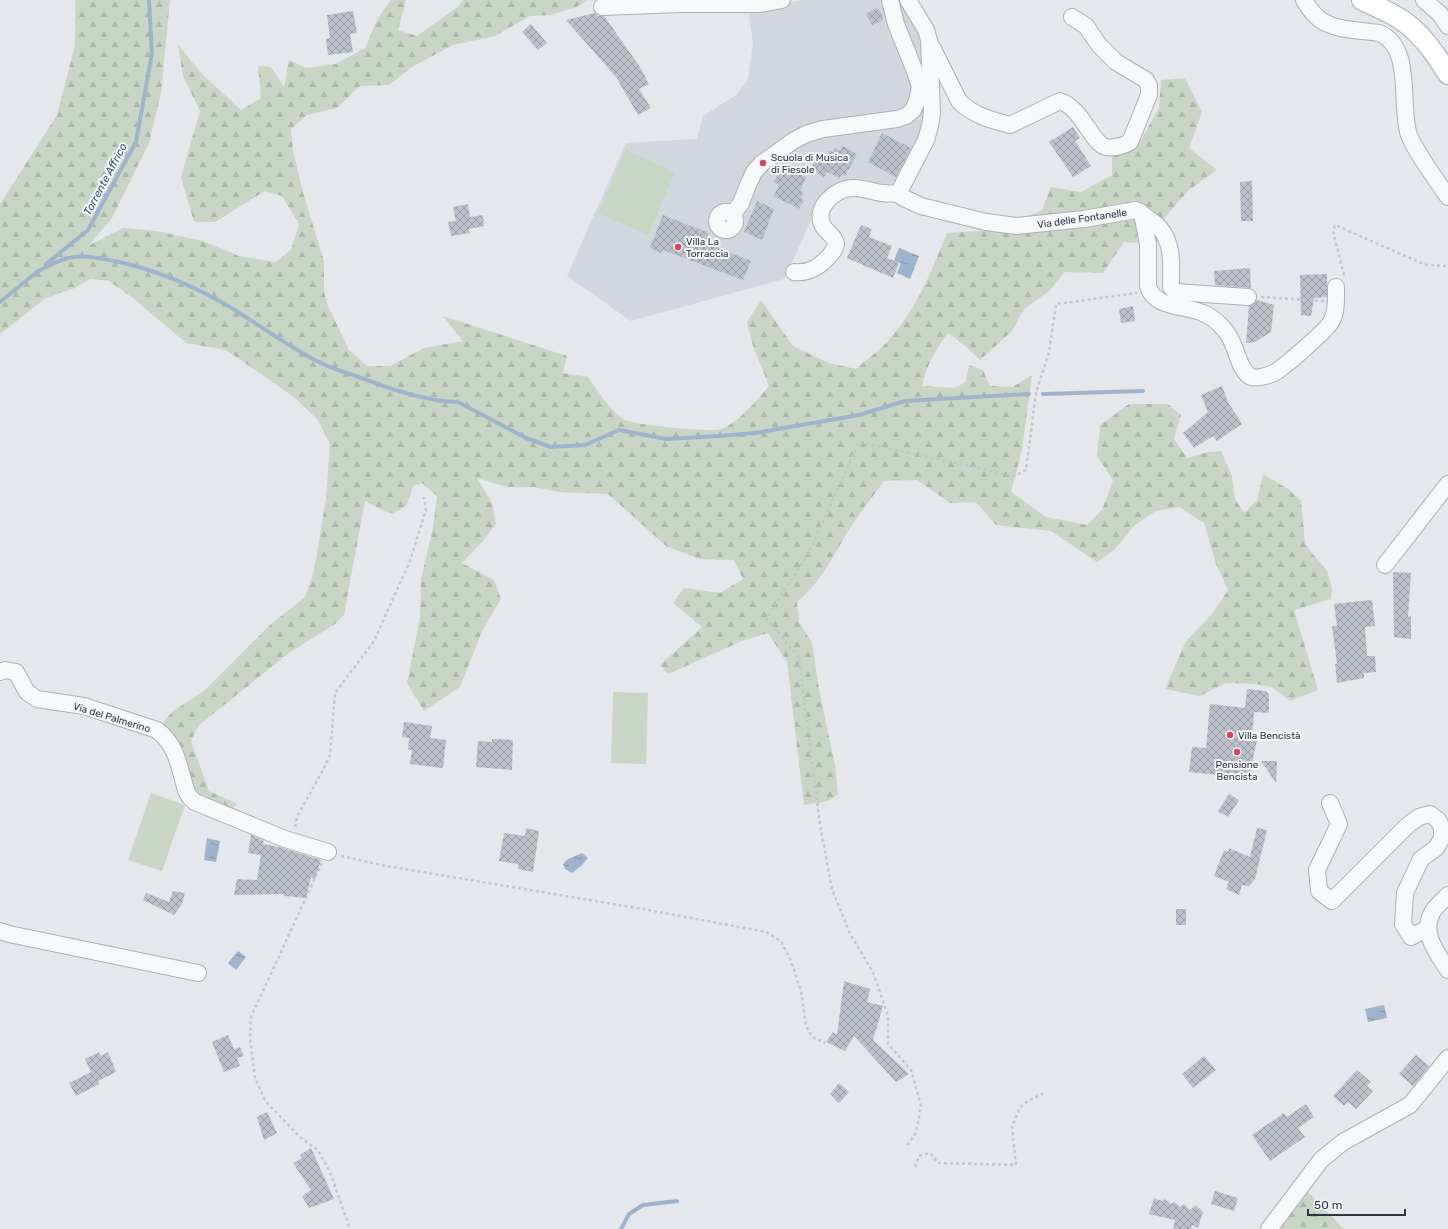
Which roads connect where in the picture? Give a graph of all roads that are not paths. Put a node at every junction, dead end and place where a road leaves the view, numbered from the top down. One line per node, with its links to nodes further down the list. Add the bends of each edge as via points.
1 (782, 0): 7 (street, via 760,4)
2 (890, 0): 14 (street, via 896,24 920,87 913,110 897,119 823,129 793,141 754,172 741,203)
3 (908, 0): 10 (street)
4 (1304, 0): 13 (street, via 1315,16 1323,22 1334,27 1379,33 1392,41 1400,60 1409,134)
5 (1362, 0): 11 (main road, via 1406,23 1426,41)
6 (1424, 0): 9 (street, via 1440,14)
7 (602, 7)
8 (1072, 17): 10 (street, via 1086,26 1099,45 1116,62 1146,80 1149,86 1149,94 1130,142 1124,146 1107,147 1100,144 1066,103 1060,102 1010,125 984,117 959,101)
9 (1448, 26)
10 (929, 40): 12 (street, via 932,113 930,126)
11 (1448, 74)
12 (900, 194): 15 (street, Via delle Fontanelle, via 906,200 921,206 986,222 1016,226 1084,219 1136,210); 16 (street, via 858,188 835,194 824,206 822,220 823,226 834,238 836,248 816,268 801,273)
13 (1448, 198)
14 (733, 214)
15 (1142, 214): 17 (street, Via delle Fontanelle, via 1148,244 1148,286 1153,296 1199,311 1215,320 1232,341 1242,366 1250,376 1255,378 1274,373 1328,327 1334,314); 18 (street, via 1158,226 1169,242 1173,291)
16 (794, 272)
17 (1336, 294)
18 (1248, 297)
19 (1448, 484): 20 (street)
20 (1385, 565)
21 (0, 672): 23 (street, Via del Palmerino, via 16,672 27,692 37,699 84,706 157,730 173,747 186,790 195,802 271,833)
22 (1330, 803): 25 (street, via 1339,824 1317,870 1319,891 1332,901 1408,825 1420,816 1430,814 1438,820 1442,828 1442,838 1436,848 1421,859 1405,893 1403,924 1411,937)
23 (328, 852)
24 (1448, 895): 25 (street, via 1433,911)
25 (1428, 928): 27 (street, via 1430,938)
26 (0, 931): 28 (street)
27 (1448, 970)
28 (198, 973)
29 (1448, 1058): 30 (street, via 1410,1105 1343,1142 1321,1160)
30 (1268, 1229)

